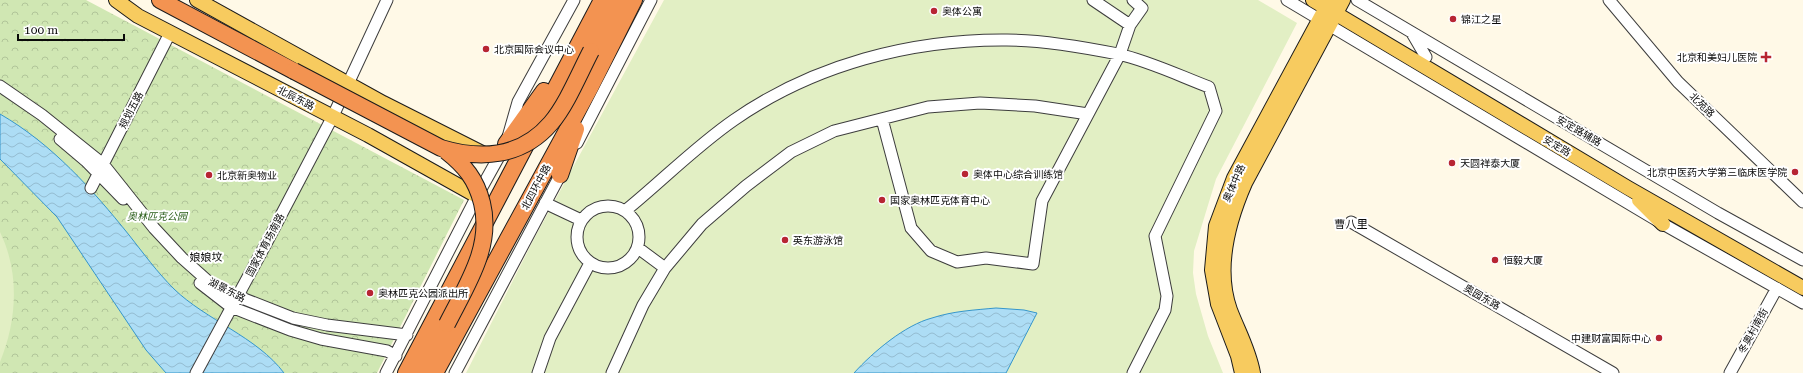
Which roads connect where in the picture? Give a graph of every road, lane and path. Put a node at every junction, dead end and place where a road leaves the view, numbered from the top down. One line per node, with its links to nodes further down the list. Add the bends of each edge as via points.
1 (116, 0): 19 (main road, 北辰东路, via 138,16)
2 (160, 0): 23 (highway)
3 (197, 0): 15 (main road)
4 (387, 0): 24 (street, 国家体育场南路)
5 (574, 0): 34 (street, via 518,102)
6 (602, 0): 20 (highway)
7 (651, 0): 38 (street, 北四环中路)
8 (1093, 0): 17 (street)
9 (1133, 0): 17 (street, via 1142,8)
10 (1286, 0): 16 (street)
11 (1313, 0): 16 (main road, 安定路)
12 (1357, 0): 18 (street, 安定路辅路)
13 (1609, 0): 42 (street, 北苑路, via 1678,82)
14 (630, 2): 20 (highway); 26 (highway, 北四环中路)
15 (214, 4): 23 (main road)
16 (1332, 9): 22 (main road, 安定路); 40 (main road, 安定路); 47 (street); 69 (main road, 奥体中路, via 1234,178 1216,226 1212,270 1218,304); 70 (main road, 奥体中路, via 1245,183 1226,238 1225,287 1230,309 1245,344)
17 (1130, 25): 21 (street)
18 (1412, 32): 22 (street, 安定路); 49 (street, 安定路辅路, via 1718,213)
19 (170, 33): 27 (main road, 北辰东路); 37 (street, 规划五路)
20 (584, 49): 34 (highway); 35 (highway, bridge, via 562,106 551,123 538,136 506,152 491,155 458,153); 62 (highway)
21 (1120, 54): 30 (street); 44 (street, via 1008,40 944,43 909,48 861,60 815,75 734,120); 68 (street, via 1209,87 1216,111 1155,236 1167,296 1165,310)
22 (1426, 57): 52 (main road, 安定路, via 1633,181)
23 (297, 63): 24 (main road); 27 (main road, via 307,68 307,73 298,88); 35 (highway, bridge)
24 (347, 83): 29 (main road); 31 (street, 国家体育场南路)
25 (0, 86): 37 (street, 湖景东路, via 42,115)
26 (590, 88): 38 (highway); 64 (highway, 北四环中路)
27 (287, 93): 31 (main road, 北辰东路)
28 (0, 95): 37 (street, 湖景东路)
29 (383, 103): 33 (main road, via 370,105 362,116 361,127); 36 (main road)
30 (1088, 114): 32 (street, via 1035,106 980,103 928,107); 32 (street, via 1042,201 1033,264 986,258 957,262 931,251 911,228)
31 (333, 116): 33 (main road, 北辰东路); 55 (street, 国家体育场南路)
32 (882, 119): 51 (street, via 834,131 790,152 702,224)
33 (368, 135): 41 (main road, 北辰东路)
34 (506, 144): 36 (street)
35 (441, 148): 63 (highway, bridge, via 470,174 478,188 485,214 484,238 476,265)
36 (497, 160): 41 (street)
37 (101, 168): 39 (street, 规划五路); 55 (street, 湖景东路, via 182,258 209,282); 57 (street, 湖景东路, via 179,264)
38 (560, 175): 43 (street, 北四环中路)
39 (91, 188)
40 (1628, 188): 47 (main road); 54 (main road, 安定路)
41 (477, 196): 58 (street)
42 (1803, 202)
43 (545, 203): 45 (street); 65 (street, 北四环中路)
44 (625, 210): 45 (street, via 616,206 596,208); 48 (street, via 638,227)
45 (581, 220): 50 (street, via 576,239 583,257)
46 (1351, 222): 71 (street, 奥园东路)
47 (1663, 224): 53 (street)
48 (638, 248): 50 (street, via 626,263 618,267 608,269); 51 (street)
49 (1803, 260)
50 (590, 264): 66 (street, via 550,338)
51 (665, 268): 67 (street, via 643,305)
52 (1803, 277)
53 (1777, 288): 56 (street); 72 (street, 冬奥村南街)
54 (1803, 288)
55 (237, 296): 57 (street, 国家体育场南路); 58 (street, 湖景东路, via 293,318)
56 (1803, 303)
57 (232, 307): 59 (street, 湖景东路, via 290,330 321,339 387,351); 60 (street, 国家体育场南路)
58 (407, 335): 59 (street)
59 (396, 356): 61 (street)
60 (196, 373)
61 (386, 373)
62 (406, 373)
63 (420, 373)
64 (435, 373)
65 (455, 373)
66 (538, 373)
67 (612, 373)
68 (1133, 373)
69 (1242, 373)
70 (1253, 373)
71 (1613, 373)
72 (1730, 373)

